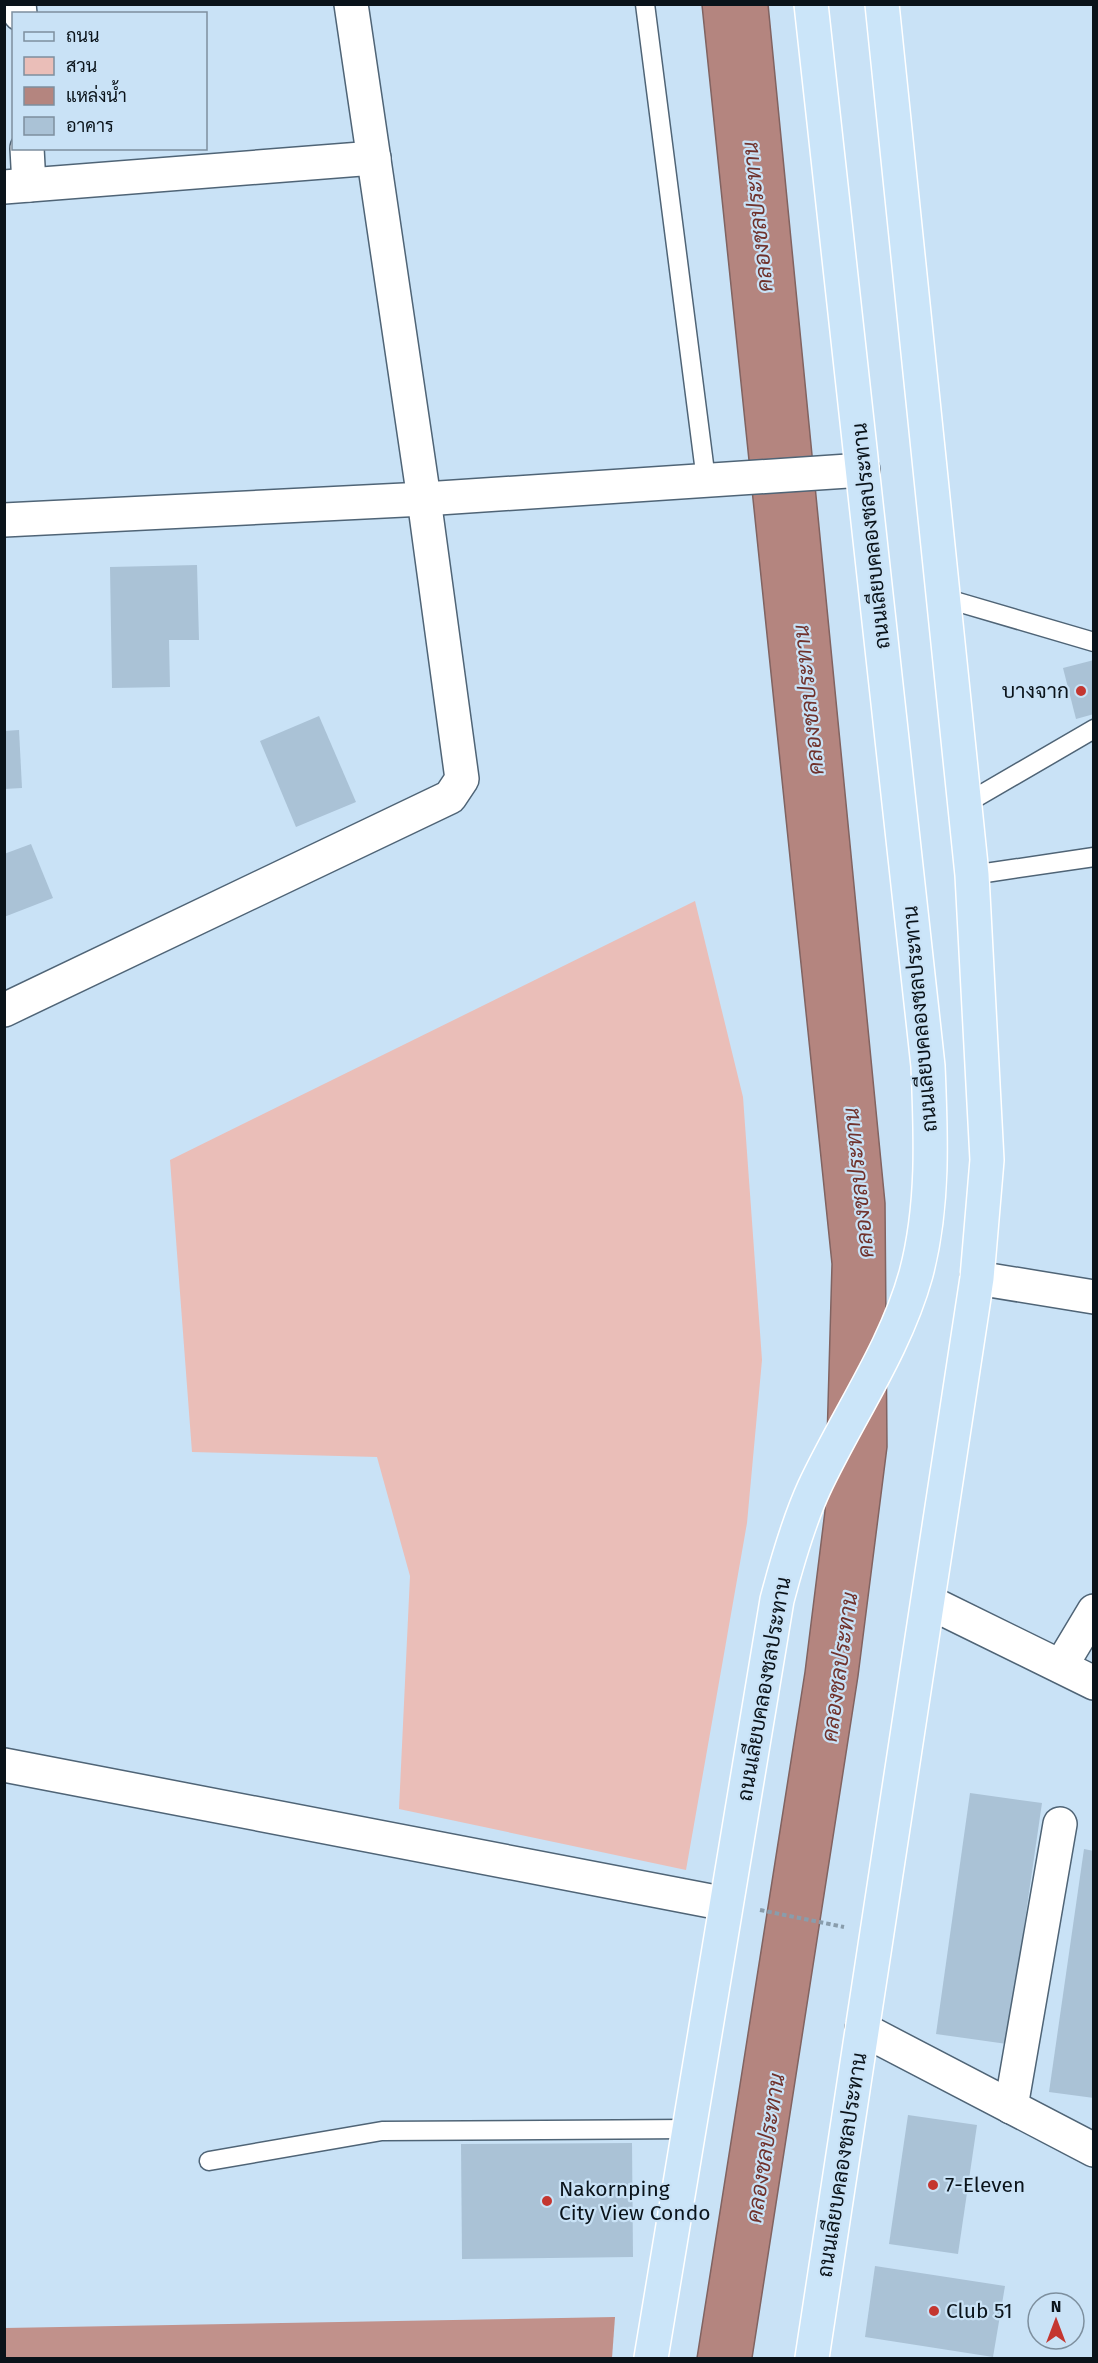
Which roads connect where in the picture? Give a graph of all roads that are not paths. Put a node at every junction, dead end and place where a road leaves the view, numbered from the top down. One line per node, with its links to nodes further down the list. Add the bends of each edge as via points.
1 (351, 4): 6 (street)
2 (645, 4): 9 (lane)
3 (812, 4): 8 (main road, ถนนเลียบคลองชลประทาน)
4 (882, 4): 12 (main road, ถนนเลียบคลองชลประทาน)
5 (26, 150): 7 (street)
6 (374, 158): 7 (street); 10 (street)
7 (17, 186)
8 (863, 470): 9 (street); 27 (main road, ถนนเลียบคลองชลประทาน, via 928,1066 931,1158 924,1236 900,1320 813,1489 792,1545 777,1600)
9 (706, 480): 10 (street)
10 (424, 499): 11 (street); 18 (street, via 462,779 450,797)
11 (4, 520)
12 (944, 598): 13 (lane); 15 (main road, ถนนเลียบคลองชลประทาน)
13 (1094, 642)
14 (1094, 729): 15 (lane)
15 (965, 804): 17 (main road, ถนนเลียบคลองชลประทาน)
16 (1094, 857): 17 (lane)
17 (972, 875): 19 (main road, ถนนเลียบคลองชลประทาน, via 987,1160)
18 (4, 1010)
19 (977, 1278): 20 (street); 21 (main road, ถนนเลียบคลองชลประทาน)
20 (1094, 1297)
21 (929, 1602): 23 (street); 28 (main road, ถนนเลียบคลองชลประทาน)
22 (1094, 1611): 23 (street)
23 (1061, 1666): 24 (street)
24 (1094, 1683)
25 (4, 1765): 27 (street)
26 (1060, 1824): 29 (street)
27 (726, 1904): 30 (main road, ถนนเลียบคลองชลประทาน)
28 (862, 2029): 29 (street); 34 (main road, ถนนเลียบคลองชลประทาน)
29 (1011, 2107): 31 (street)
30 (689, 2129): 32 (lane, via 382,2131); 33 (main road, ถนนเลียบคลองชลประทาน)
31 (1094, 2150)
32 (209, 2161)
33 (651, 2358)
34 (812, 2358)

